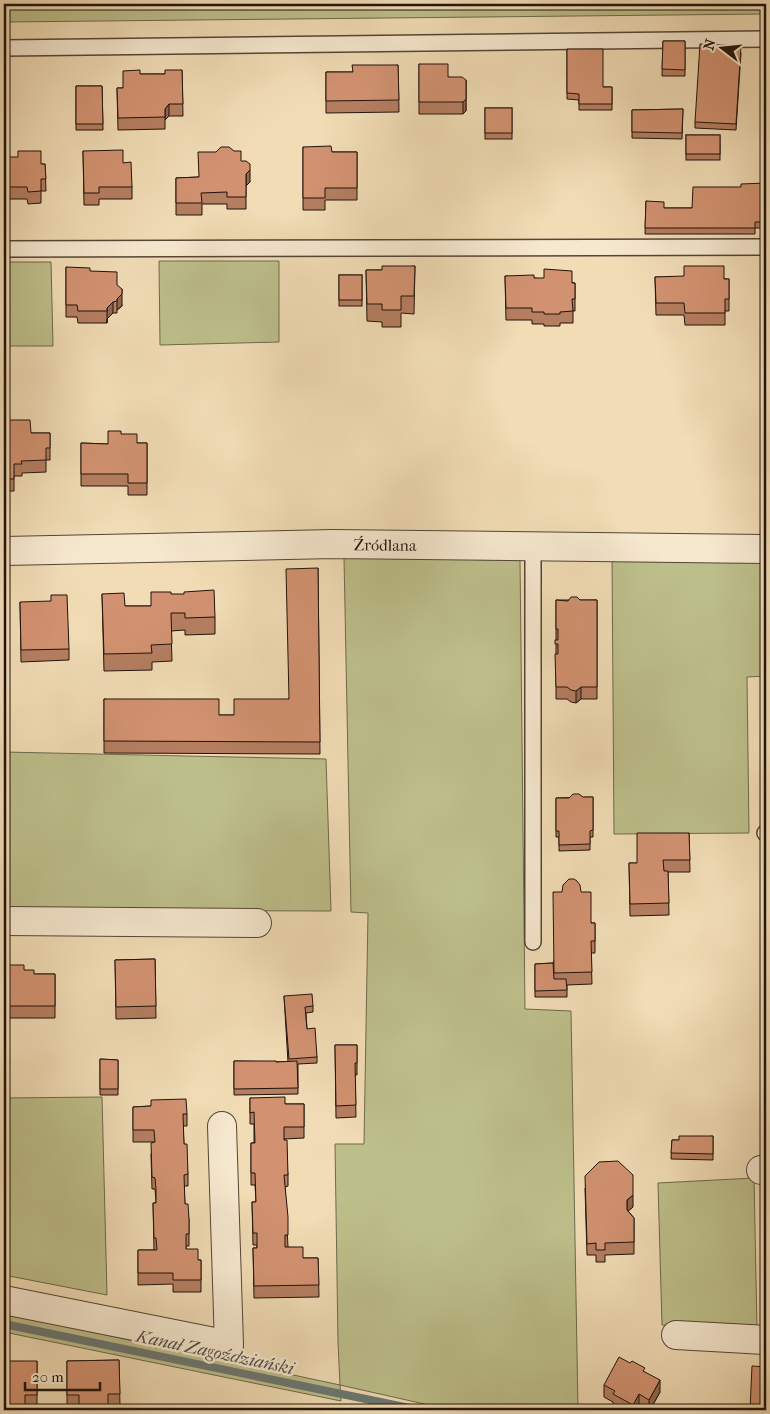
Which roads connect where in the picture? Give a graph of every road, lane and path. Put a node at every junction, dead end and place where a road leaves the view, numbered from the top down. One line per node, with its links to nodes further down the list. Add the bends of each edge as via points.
1 (766, 39): 2 (lane)
2 (4, 48)
3 (766, 247): 4 (lane)
4 (4, 249)
5 (533, 547): 6 (street, Źródlana); 7 (street, Źródlana, via 332,544); 10 (lane)
6 (766, 549)
7 (4, 551)
8 (4, 921): 9 (street)
9 (257, 923)
10 (533, 942)
11 (222, 1126): 12 (street, via 229,1345)
12 (4, 1300)
13 (676, 1335): 14 (street)
14 (766, 1340)

